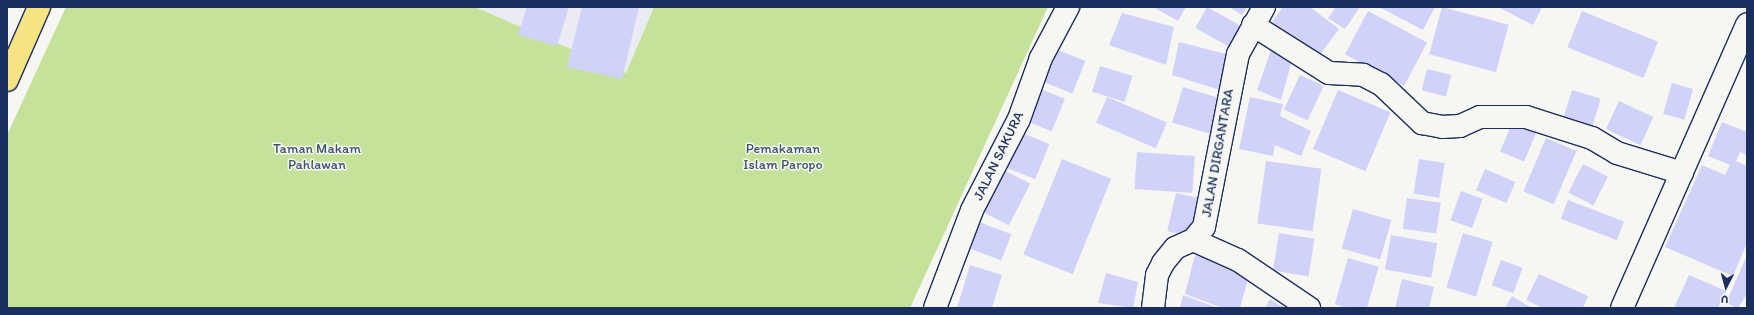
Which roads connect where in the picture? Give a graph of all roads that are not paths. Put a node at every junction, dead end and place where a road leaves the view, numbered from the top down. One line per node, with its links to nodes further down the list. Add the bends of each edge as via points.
1 (39, 7): 5 (main road)
2 (1068, 7): 8 (street, JALAN SAKURA, via 1042,58 1019,119 972,210)
3 (1258, 16): 6 (street, via 1329,73 1363,75 1381,84 1422,123 1442,127 1460,126 1480,117 1526,117 1592,138 1616,153); 7 (street, JALAN DIRGANTARA, via 1233,72 1208,217)
4 (1747, 24): 6 (street)
5 (7, 80)
6 (1682, 173): 11 (street)
7 (1193, 240): 9 (street, via 1175,248 1164,262 1157,275); 10 (street, via 1238,260)
8 (935, 308)
9 (1153, 308)
10 (1309, 308)
11 (1622, 308)

